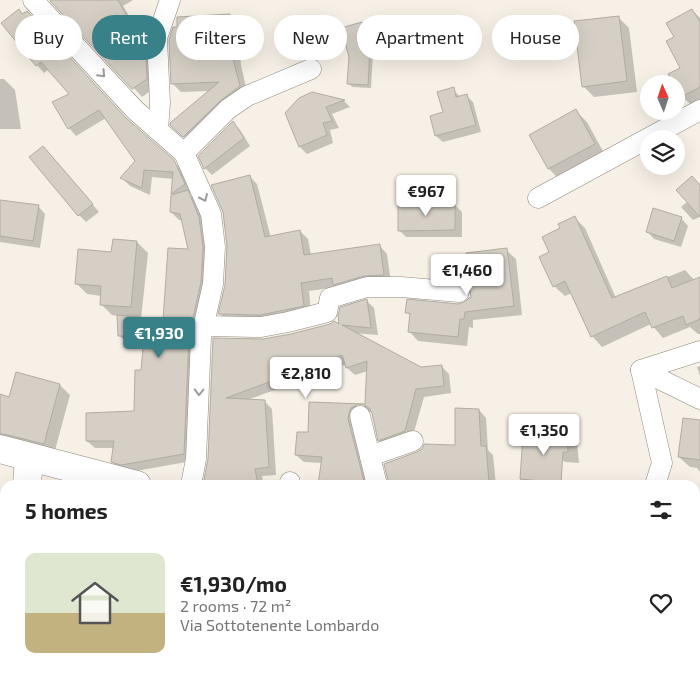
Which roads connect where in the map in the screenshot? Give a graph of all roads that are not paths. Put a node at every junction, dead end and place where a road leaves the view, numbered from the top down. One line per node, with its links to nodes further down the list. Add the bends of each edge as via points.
1 (33, 0): 5 (street, one-way to 5)
2 (170, 0): 5 (street, via 157,38)
3 (311, 69): 6 (street, via 247,96 228,109)
4 (700, 110): 7 (street)
5 (158, 130): 6 (street)
6 (184, 153): 9 (street, one-way to 9, via 211,214 215,247 213,284)
7 (538, 198)
8 (459, 292): 9 (street, via 367,286 330,298 327,312 288,322 261,327)
9 (204, 326): 20 (street, one-way to 20)
10 (700, 351): 11 (street)
11 (641, 370): 12 (street); 22 (street, via 662,463)
12 (700, 399)
13 (360, 416): 16 (street)
14 (412, 441): 16 (street)
15 (0, 449): 17 (main road)
16 (370, 456): 21 (street)
17 (28, 457): 18 (main road); 19 (main road)
18 (27, 480)
19 (118, 480)
20 (192, 480)
21 (376, 480)
22 (657, 480)

